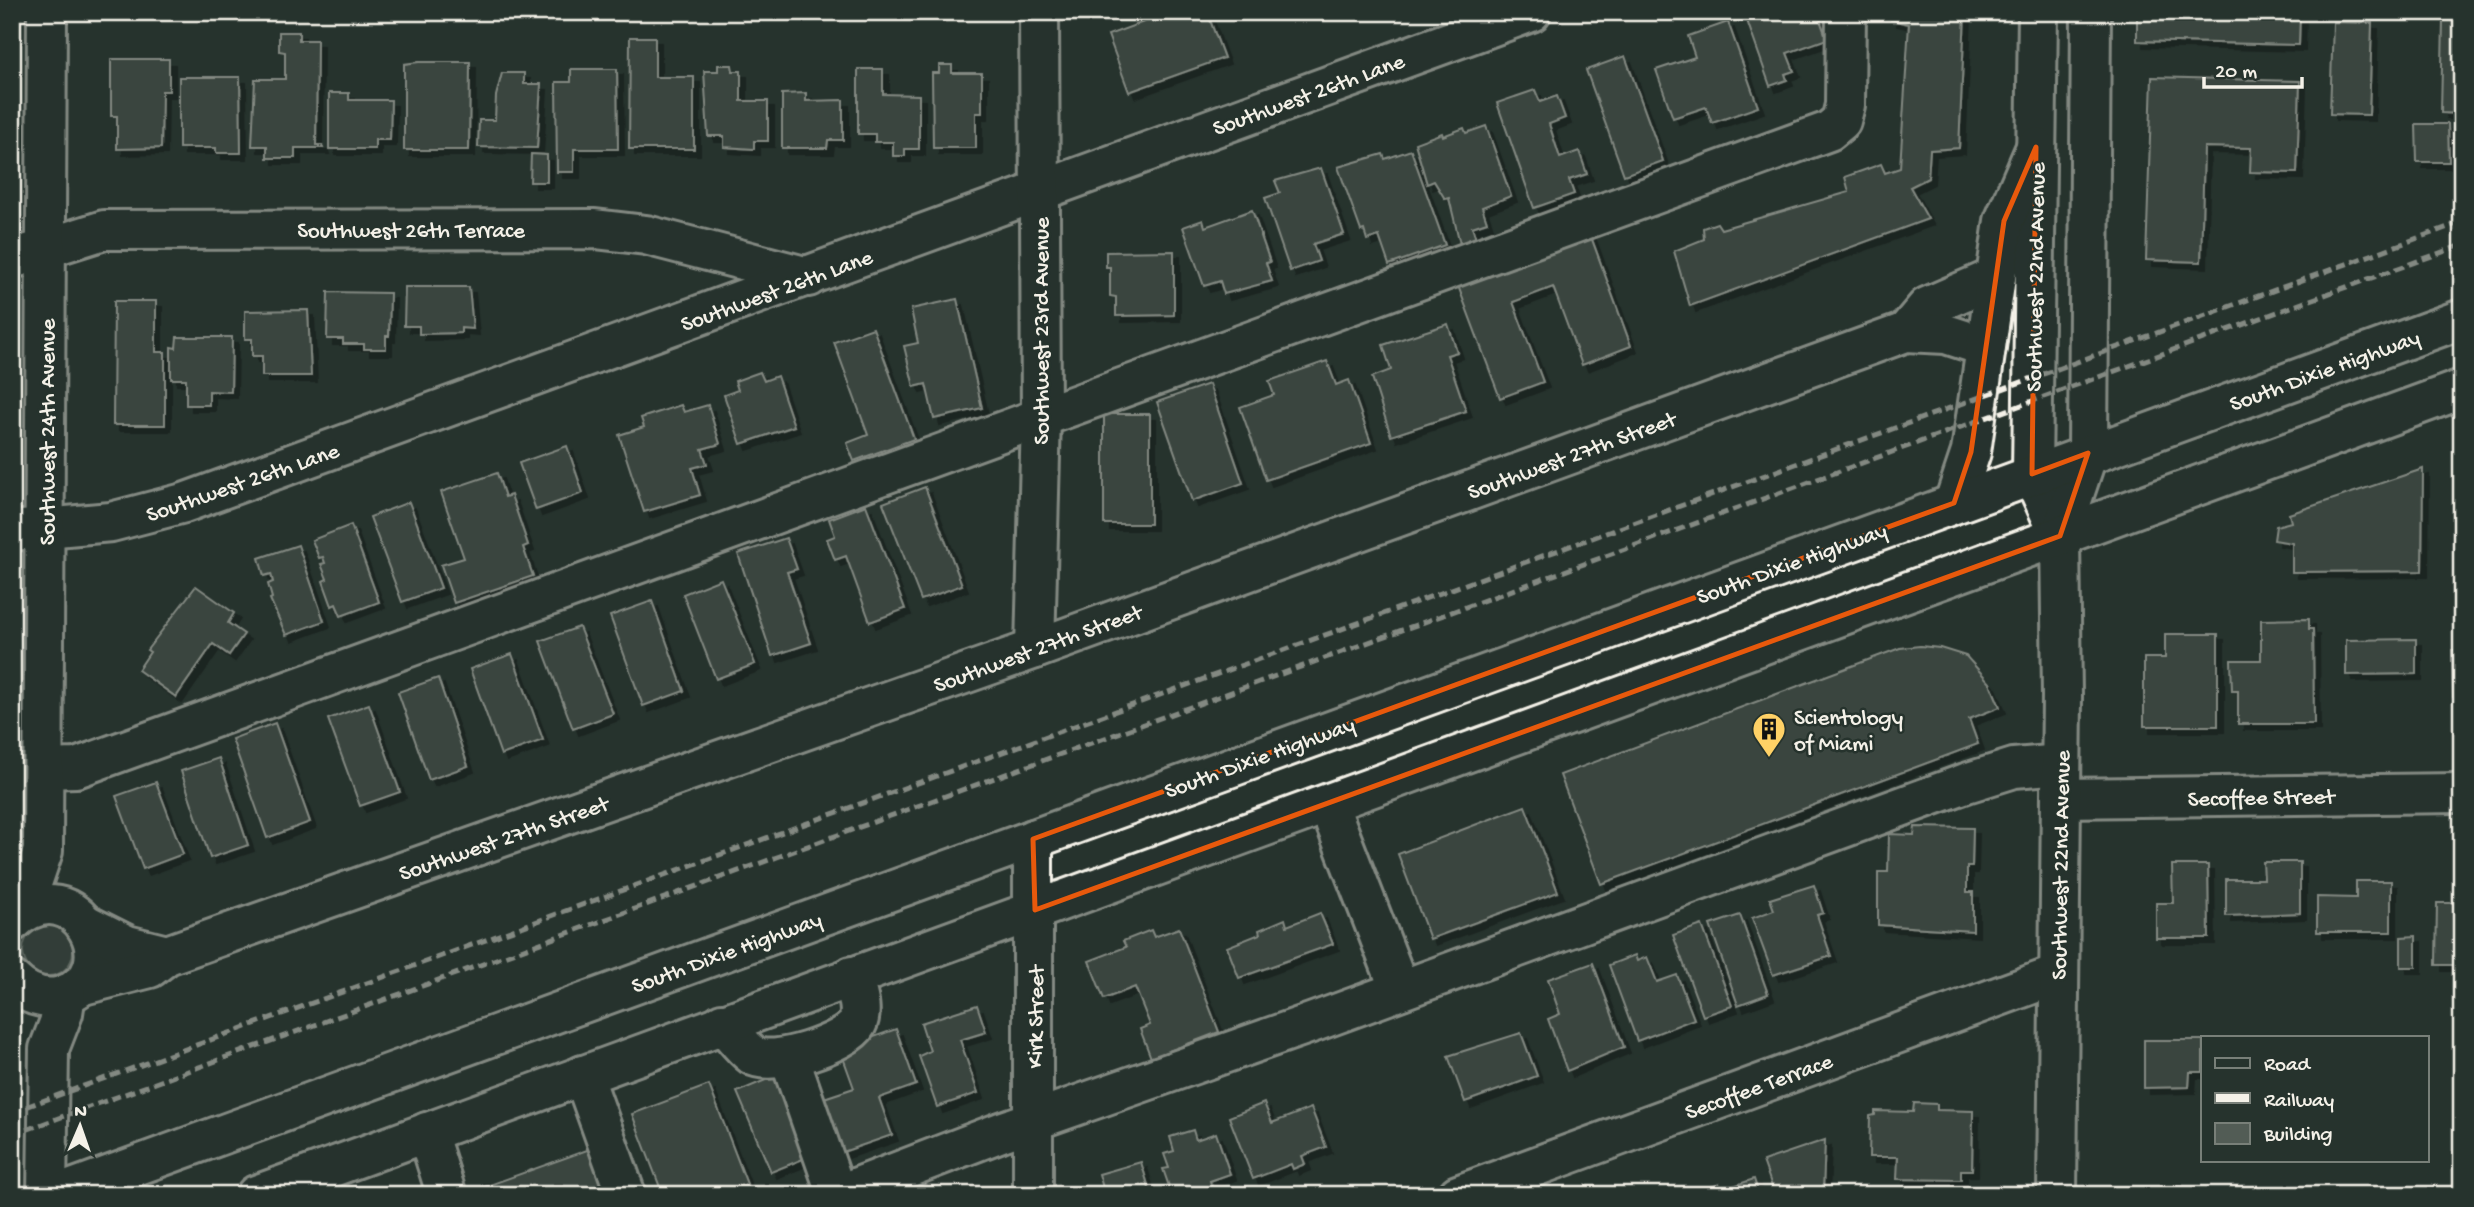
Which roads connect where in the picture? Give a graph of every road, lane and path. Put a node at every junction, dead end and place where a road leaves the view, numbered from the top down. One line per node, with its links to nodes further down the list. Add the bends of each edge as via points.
1 (47, 12): 9 (main road, Southwest 24th Avenue)
2 (1039, 12): 8 (main road, Southwest 23rd Avenue)
3 (1531, 12): 8 (main road, Southwest 26th Lane)
4 (1846, 12): 16 (main road, via 1845,105 1841,121 1829,131)
5 (2038, 12): 7 (main road, Southwest 22nd Avenue)
6 (2091, 12): 17 (main road, Southwest 22nd Avenue)
7 (2036, 147): 11 (main road, via 2004,221); 18 (main road, Southwest 22nd Avenue)
8 (1041, 190): 10 (main road, Southwest 26th Lane); 16 (main road, Southwest 23rd Avenue)
9 (29, 254): 10 (main road, Southwest 26th Terrace, via 104,230 595,229 646,235); 20 (main road, Southwest 24th Avenue)
10 (808, 277): 20 (main road, Southwest 26th Lane, via 184,503 111,522)
11 (1996, 277): 13 (main road, Southwest 27th Street, via 1927,307); 14 (main road)
12 (2462, 318): 17 (main road, South Dixie Highway)
13 (1906, 332): 14 (main road, Southwest 27th Street, via 1946,334); 22 (main road, Southwest 27th Street)
14 (1986, 347): 19 (main road, via 1972,453)
15 (2462, 389): 21 (main road)
16 (1041, 416): 22 (main road, Southwest 23rd Avenue); 23 (main road, via 76,768)
17 (2088, 453): 18 (main road, South Dixie Highway); 21 (main road, Southwest 22nd Avenue)
18 (2032, 474): 19 (main road, South Dixie Highway); 21 (main road, Southwest 22nd Avenue)
19 (1954, 503): 27 (main road, South Dixie Highway)
20 (29, 530): 23 (main road, Southwest 24th Avenue)
21 (2060, 536): 24 (main road, Southwest 22nd Avenue); 26 (main road)
22 (1035, 649): 32 (main road, Southwest 27th Street)
23 (33, 752): 28 (main road, Southwest 24th Avenue)
24 (2061, 781): 25 (main road, Secoffee Street); 33 (main road, Southwest 22nd Avenue); 37 (main road, Secoffee Street, via 2014,768 1966,783)
25 (2462, 793)
26 (1328, 804): 29 (main road); 37 (main road)
27 (1033, 839): 29 (main road, Kirk Street); 42 (main road, South Dixie Highway)
28 (43, 851): 30 (main road, Southwest 24th Avenue); 31 (main road)
29 (1035, 910): 34 (main road); 43 (main road, Kirk Street)
30 (17, 918): 31 (main road, via 50,905)
31 (82, 920): 32 (main road, via 127,945); 36 (main road, via 95,950 88,976)
32 (167, 956): 36 (main road, Southwest 27th Street, via 150,968)
33 (2057, 975): 53 (main road, Secoffee Terrace); 54 (main road, Southwest 22nd Avenue)
34 (852, 976): 38 (main road); 40 (main road, via 860,1015 853,1029)
35 (16, 985): 36 (main road, Southwest 27th Street, via 42,998); 39 (main road, via 37,1034)
36 (73, 990): 39 (main road)
37 (1400, 990): 43 (main road, Secoffee Street)
38 (722, 1023): 40 (main road, via 753,1055); 41 (main road)
39 (49, 1049): 47 (main road)
40 (789, 1057): 51 (main road)
41 (583, 1075): 44 (main road); 50 (main road)
42 (275, 1115): 48 (main road, South Dixie Highway); 49 (main road, via 262,1142 248,1152)
43 (1033, 1121): 51 (main road, Secoffee Street); 52 (main road, Kirk Street)
44 (427, 1132): 45 (main road); 46 (main road)
45 (275, 1192)
46 (445, 1194)
47 (47, 1195)
48 (56, 1195)
49 (131, 1195)
50 (626, 1195)
51 (837, 1195)
52 (1033, 1195)
53 (1458, 1195)
54 (2057, 1195)

